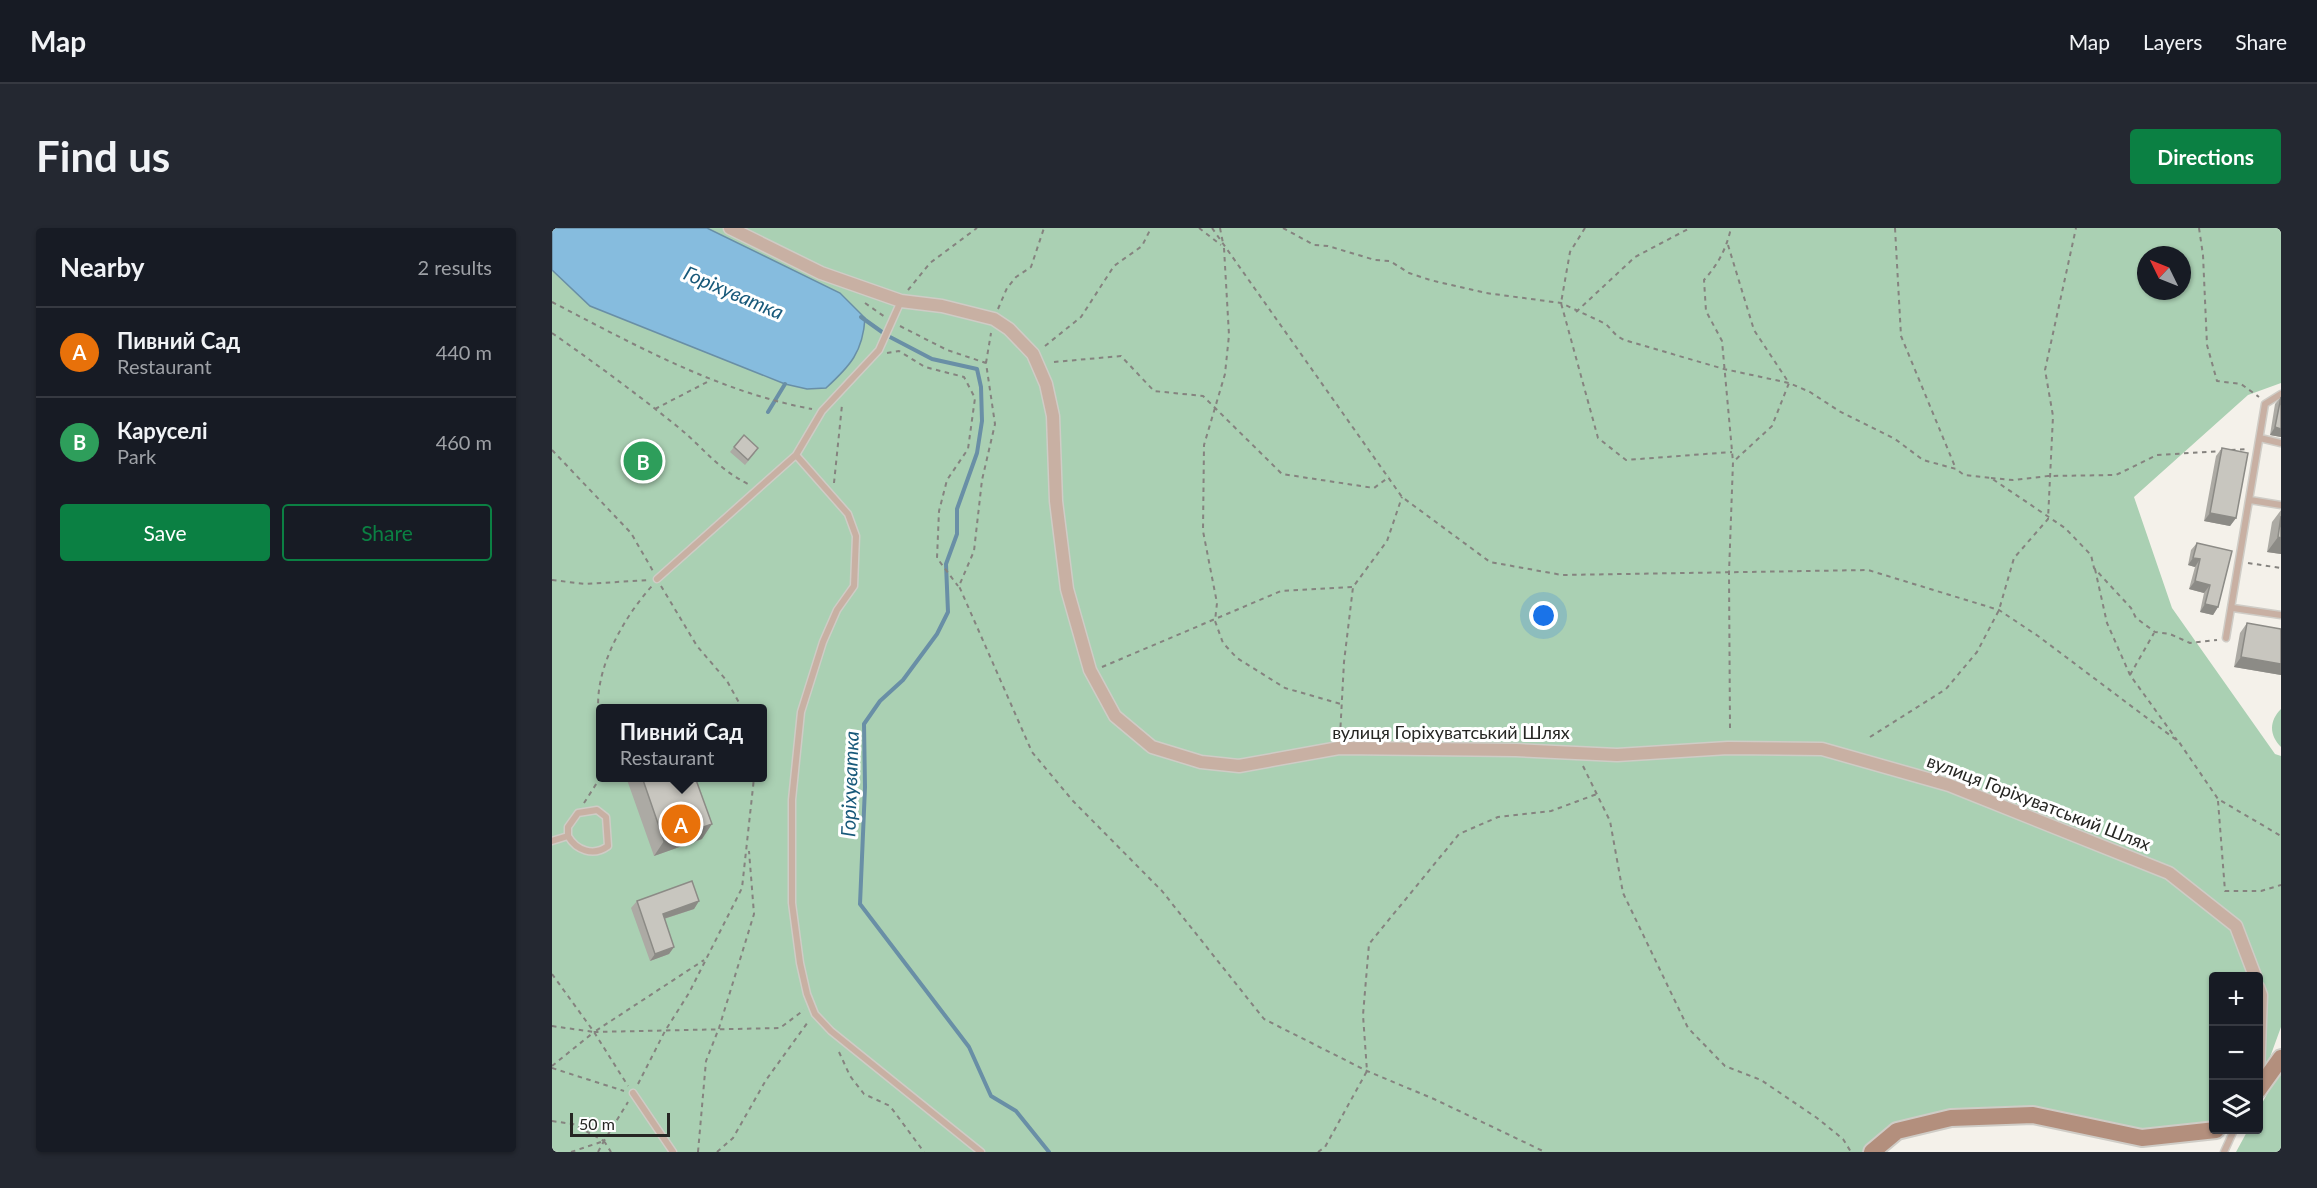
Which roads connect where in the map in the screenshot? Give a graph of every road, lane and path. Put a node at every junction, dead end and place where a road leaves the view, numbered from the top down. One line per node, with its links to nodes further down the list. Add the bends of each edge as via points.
1 (730, 228): 17 (street, вулиця Горіхуватський Шлях, via 821,273)
2 (977, 228): 17 (path, via 930,262)
3 (1044, 228): 21 (path, via 1031,267 1007,288)
4 (1151, 228): 24 (path, via 1142,246 1114,266 1081,317)
5 (1199, 228): 16 (path)
6 (1212, 228): 16 (path)
7 (1220, 228): 16 (path)
8 (1283, 228): 19 (path, via 1314,245 1390,261 1430,280)
9 (1585, 228): 19 (path, via 1570,252)
10 (1690, 228): 20 (path, via 1635,257)
11 (1731, 228): 15 (path)
12 (1895, 228): 44 (path, via 1901,336)
13 (2076, 228): 45 (path, via 2045,370 2053,416)
14 (2199, 228): 33 (path, via 2207,345 2217,381 2241,384)
15 (1728, 245): 28 (path, via 1718,265 1704,280 1706,311 1722,341); 30 (path, via 1754,330)
16 (1224, 247): 34 (path, via 1229,336 1225,374); 46 (path)
17 (901, 301): 21 (street, вулиця Горіхуватський Шлях); 22 (lane)
18 (552, 302): 29 (path)
19 (1561, 303): 20 (path); 41 (path, via 1598,438 1626,460)
20 (1576, 312): 28 (path, via 1606,324 1624,340)
21 (996, 314): 27 (path); 77 (street, вулиця Горіхуватський Шлях, via 1033,354 1046,384 1053,416 1056,501 1067,589 1090,670 1115,716 1152,747 1200,762 1239,766 1339,748)
22 (892, 321): 25 (lane); 27 (path, via 947,350)
23 (552, 333): 35 (path)
24 (1045, 346)
25 (873, 356): 31 (lane); 60 (path, via 899,351 925,367 964,377 975,398 968,449 947,480 939,511 938,560)
26 (1054, 362): 34 (path, via 1120,356 1154,391 1203,396)
27 (986, 363): 60 (path, via 995,423 982,480 974,551)
28 (1724, 369): 30 (path); 41 (path)
29 (712, 380): 35 (path); 36 (path, via 774,402)
30 (1790, 383): 43 (path, via 1772,426); 44 (path, via 1895,439 1923,460)
31 (843, 388): 36 (lane); 49 (path)
32 (2281, 394): 37 (lane, via 2265,404)
33 (2259, 397)
34 (1214, 408): 46 (path, via 1282,474 1374,488); 65 (path, via 1204,445 1203,531 1217,603)
35 (655, 409): 48 (path, via 717,465)
36 (822, 411): 42 (lane)
37 (2260, 438): 38 (lane); 39 (lane)
38 (2281, 443)
39 (2257, 447): 45 (path, via 2157,455 2116,475); 51 (lane)
40 (552, 450): 58 (path, via 631,533)
41 (1732, 452): 43 (path)
42 (796, 455): 48 (lane); 49 (lane)
43 (1733, 462): 57 (path)
44 (1956, 469): 47 (path, via 1964,475)
45 (2048, 476): 47 (path); 53 (path)
46 (1389, 477): 50 (path)
47 (1991, 478): 53 (path)
48 (760, 490): 58 (lane)
49 (832, 497): 91 (lane, via 848,514 856,536 854,586 837,610 815,663 801,712 792,800 792,903 800,963)
50 (1402, 497): 57 (path, via 1490,562 1562,575); 61 (path, via 1387,541)
51 (2250, 500): 52 (lane); 54 (lane)
52 (2281, 505)
53 (2048, 519): 55 (path, via 2065,528 2091,555); 63 (path, via 2014,558)
54 (2240, 561): 56 (path); 62 (lane)
55 (2094, 568): 66 (path, via 2136,618); 69 (path, via 2107,623)
56 (2281, 568)
57 (1729, 573): 63 (path, via 1868,570); 73 (path)
58 (657, 579): 59 (path, via 585,584); 70 (path, via 610,646); 71 (path, via 697,646 727,681)
59 (552, 580)
60 (959, 586): 100 (path, via 1032,752 1073,801 1162,891 1264,1019)
61 (1353, 588): 65 (path, via 1281,591); 72 (path)
62 (2233, 608): 64 (lane); 67 (lane)
63 (1999, 610): 74 (path, via 1977,652 1946,689); 76 (path)
64 (2281, 615)
65 (1215, 621): 68 (path); 72 (path, via 1223,643 1237,658 1286,688)
66 (2155, 632): 67 (path, via 2190,643); 69 (path)
67 (2226, 638)
68 (1101, 667)
69 (2130, 675): 76 (path)
70 (598, 704)
71 (740, 704)
72 (1341, 704): 75 (path)
73 (1730, 728)
74 (1870, 737)
75 (1340, 738)
76 (2178, 742): 81 (path)
77 (1576, 753): 80 (path); 89 (street, вулиця Горіхуватський Шлях, via 1822,749 1949,785 2169,873 2236,926)
78 (597, 782): 82 (path)
79 (754, 782): 86 (path)
80 (1597, 794): 100 (path, via 1551,811 1498,817 1458,834 1369,944 1364,1016); 117 (path, via 1610,820 1623,893 1688,1028 1725,1066 1761,1080 1817,1118 1843,1139)
81 (2218, 800): 84 (path); 87 (path, via 2225,891 2261,891)
82 (578, 813): 83 (lane, via 568,827); 83 (lane, via 597,810 604,814 608,846 586,851)
83 (568, 836): 85 (lane)
84 (2281, 836)
85 (552, 841)
86 (748, 846): 88 (path, via 742,888); 94 (path, via 754,914)
87 (2281, 885)
88 (706, 959): 95 (path); 97 (path)
89 (2253, 972)
90 (552, 974): 97 (path)
91 (811, 1005): 92 (lane); 94 (path, via 780,1028)
92 (815, 1014): 96 (lane); 112 (path, via 766,1080 733,1138)
93 (552, 1026): 97 (path)
94 (719, 1028): 95 (path); 111 (path, via 706,1061)
95 (665, 1031): 97 (path); 102 (path)
96 (831, 1031): 113 (path, via 850,1076 864,1094 890,1106); 114 (lane)
97 (594, 1032): 99 (path); 102 (path)
98 (2281, 1058): 101 (street)
99 (552, 1067): 102 (path)
100 (1367, 1071): 115 (path, via 1325,1147); 116 (path)
101 (2263, 1084)
102 (633, 1093): 106 (path); 110 (lane)
103 (552, 1121): 106 (path, via 573,1124)
104 (2209, 1131): 118 (street, via 2142,1138 2033,1115 1951,1118 1897,1131)
105 (2232, 1134): 119 (lane)
106 (604, 1141): 107 (path); 108 (path); 109 (path)
107 (571, 1152)
108 (598, 1152)
109 (611, 1152)
110 (673, 1152)
111 (698, 1152)
112 (717, 1152)
113 (924, 1152)
114 (981, 1152)
115 (1318, 1152)
116 (1545, 1152)
117 (1851, 1152)
118 (1872, 1152)
119 (2224, 1152)

